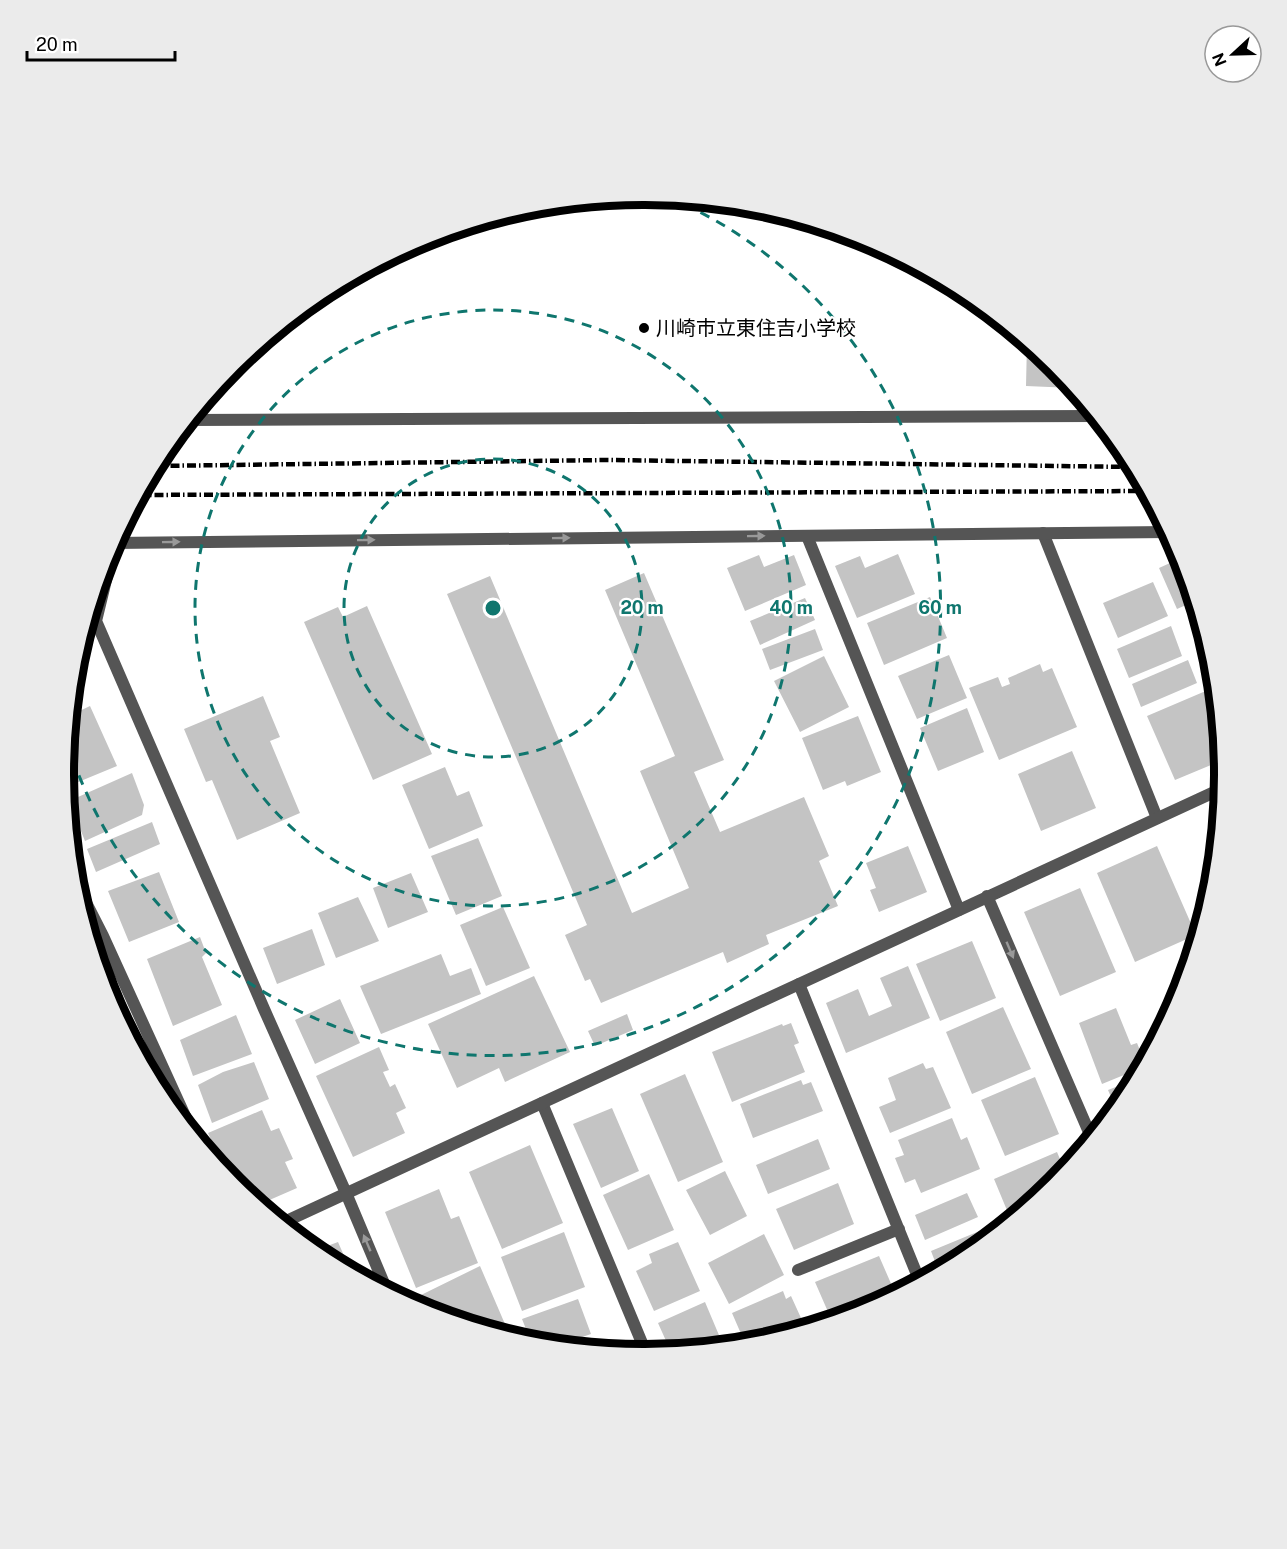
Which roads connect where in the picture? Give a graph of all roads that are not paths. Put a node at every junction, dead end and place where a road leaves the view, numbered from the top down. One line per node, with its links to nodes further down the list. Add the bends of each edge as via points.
1 (1086, 416): 2 (street)
2 (198, 420)
3 (1159, 532): 4 (street)
4 (1043, 533): 5 (street); 9 (street)
5 (807, 536): 6 (street, one-way to 5); 11 (street)
6 (123, 543)
7 (100, 605): 17 (street, via 96,621)
8 (1213, 793): 9 (street)
9 (1157, 818): 10 (street)
10 (987, 896): 11 (street); 16 (street, one-way to 16)
11 (959, 910): 13 (street)
12 (92, 917): 15 (street)
13 (799, 984): 14 (street); 19 (street)
14 (542, 1103): 17 (street); 23 (street)
15 (180, 1106)
16 (1088, 1130)
17 (346, 1193): 18 (street); 22 (street, one-way to 17)
18 (289, 1220)
19 (899, 1229): 20 (street); 21 (street)
20 (798, 1270)
21 (917, 1274)
22 (383, 1282)
23 (642, 1344)

